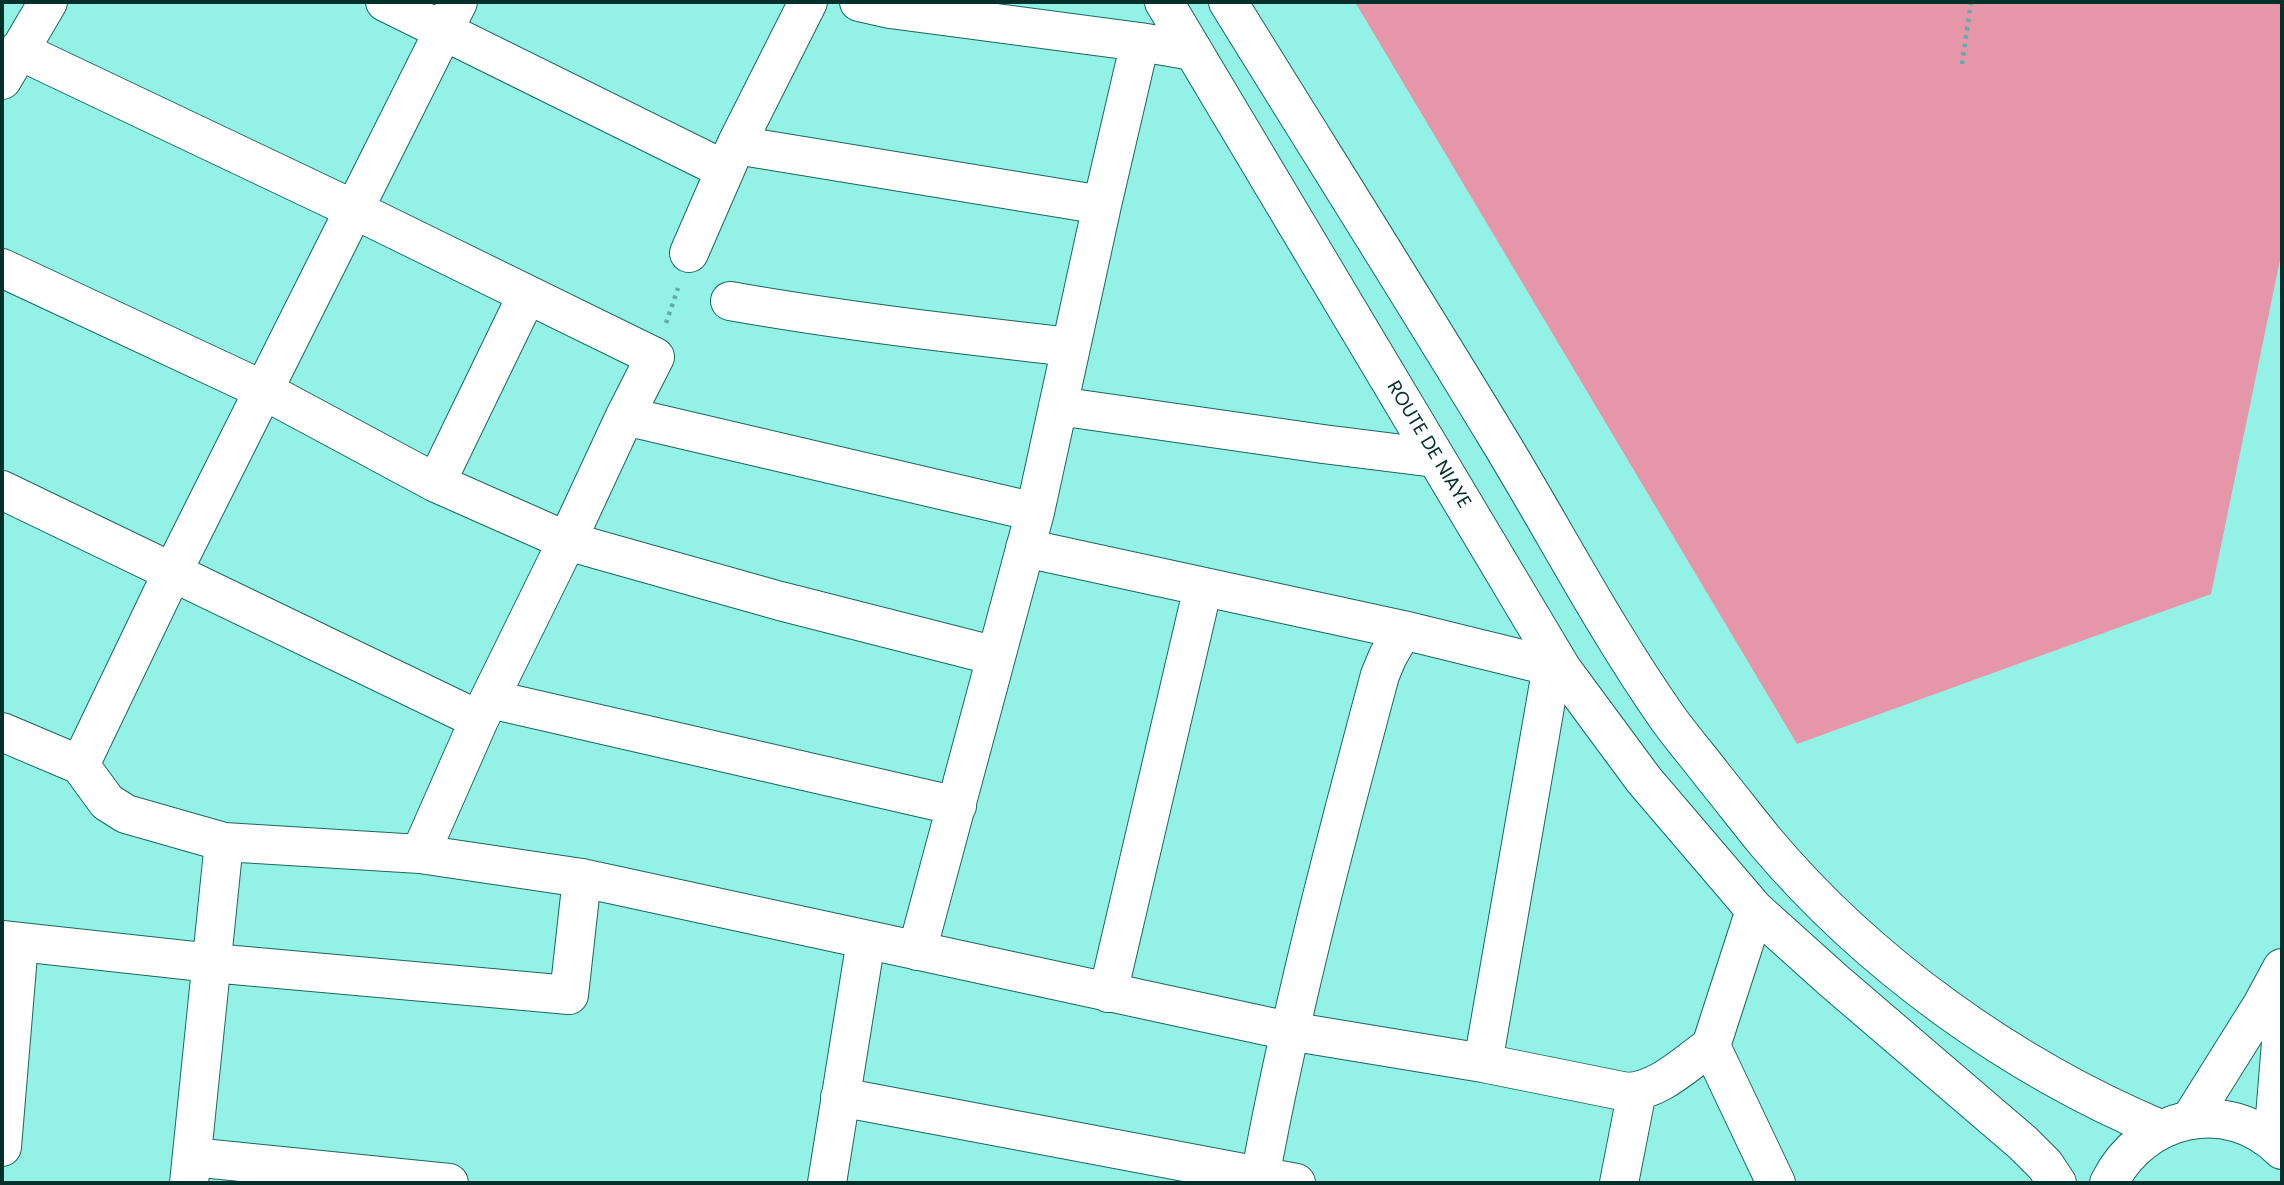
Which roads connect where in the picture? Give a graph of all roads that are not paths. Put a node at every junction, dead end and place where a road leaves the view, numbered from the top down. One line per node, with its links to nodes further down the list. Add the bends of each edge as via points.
1 (48, 2): 10 (street)
2 (385, 2): 7 (street)
3 (808, 2): 11 (street)
4 (859, 2): 8 (street)
5 (1164, 2): 9 (street, ROUTE DE NIAYE)
6 (1228, 2): 52 (street, via 1642,680 1766,842 1861,938 1991,1040 2068,1087)
7 (452, 16): 11 (street); 13 (street)
8 (1140, 42): 9 (street); 12 (street)
9 (1193, 51): 22 (street, ROUTE DE NIAYE)
10 (10, 65): 13 (street)
11 (731, 158): 12 (street); 14 (street)
12 (1102, 205): 18 (street)
13 (355, 210): 16 (street); 19 (street)
14 (689, 253)
15 (2, 268): 19 (street)
16 (527, 295): 21 (street, via 656,357); 23 (street)
17 (730, 301): 18 (street, via 899,328)
18 (1070, 346): 20 (street)
19 (263, 390): 23 (street); 27 (street)
20 (1058, 406): 22 (street); 25 (street)
21 (625, 416): 25 (street); 26 (street)
22 (1435, 458): 31 (street, ROUTE DE NIAYE)
23 (436, 483): 26 (street)
24 (2, 490): 27 (street)
25 (1030, 530): 28 (street); 30 (street)
26 (567, 541): 30 (street); 32 (street)
27 (172, 573): 32 (street); 34 (street)
28 (1203, 587): 29 (street); 45 (street)
29 (1403, 630): 31 (street); 47 (street, via 1380,675)
30 (996, 656): 35 (street)
31 (1557, 667): 39 (street, ROUTE DE NIAYE, via 1644,780); 49 (street)
32 (485, 710): 35 (street); 37 (street)
33 (2, 732): 34 (street)
34 (80, 765): 36 (street, via 107,802 126,814)
35 (957, 806): 42 (street)
36 (223, 842): 37 (street); 43 (street)
37 (421, 854): 38 (street)
38 (582, 878): 40 (street); 43 (street, via 569,995)
39 (1755, 910): 48 (street); 61 (street, ROUTE DE NIAYE, via 2023,1143)
40 (866, 940): 42 (street); 51 (street)
41 (10, 942): 43 (street); 54 (street)
42 (917, 951): 45 (street)
43 (212, 962): 55 (street)
44 (2282, 968): 52 (street, via 2262,1005)
45 (1108, 993): 47 (street)
46 (2282, 1030): 53 (street)
47 (1289, 1031): 49 (street); 56 (street)
48 (1711, 1046): 50 (street, via 1656,1084); 60 (street)
49 (1483, 1063): 50 (street)
50 (1637, 1091): 59 (street)
51 (841, 1097): 56 (street); 58 (street)
52 (2175, 1125): 53 (street, via 2219,1119 2248,1127); 62 (street, via 2136,1144)
53 (2278, 1146)
54 (2, 1147)
55 (191, 1170): 57 (street)
56 (1271, 1181)
57 (449, 1183)
58 (827, 1183)
59 (1619, 1183)
60 (1776, 1183)
61 (2057, 1183)
62 (2109, 1183)

